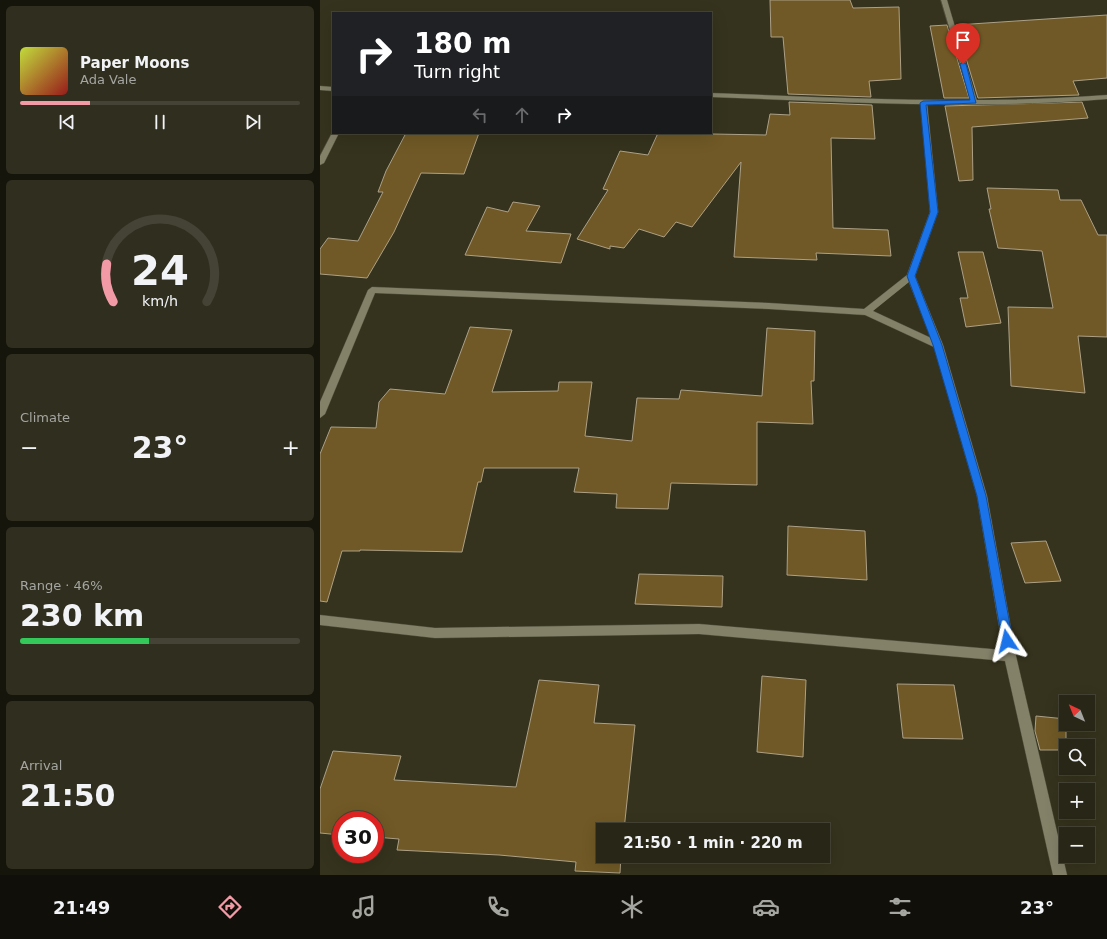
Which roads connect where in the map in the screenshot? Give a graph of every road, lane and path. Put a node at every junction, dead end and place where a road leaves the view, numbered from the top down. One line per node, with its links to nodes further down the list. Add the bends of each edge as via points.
1 (944, 0): 6 (street)
2 (320, 88): 3 (street)
3 (332, 89)
4 (712, 95): 7 (street)
5 (1107, 96): 6 (street, via 1069,100)
6 (974, 101): 7 (street)
7 (923, 103): 10 (street, via 934,212)
8 (334, 134): 9 (street)
9 (320, 163)
10 (911, 276): 11 (street); 12 (street)
11 (866, 312): 12 (street); 13 (street, via 372,290)
12 (938, 345): 15 (street, via 982,496)
13 (320, 414)
14 (320, 620): 15 (street, via 435,632 699,629)
15 (1010, 656): 16 (street)
16 (1060, 875)

